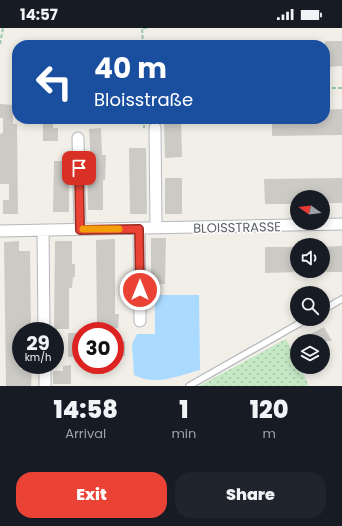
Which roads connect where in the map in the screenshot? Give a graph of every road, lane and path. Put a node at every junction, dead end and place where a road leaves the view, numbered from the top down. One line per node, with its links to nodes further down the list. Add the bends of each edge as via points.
1 (3, 28): 4 (path)
2 (149, 28): 3 (path, via 142,28)
3 (142, 40)
4 (0, 44)
5 (332, 88): 6 (path)
6 (342, 88)
7 (155, 128): 10 (street)
8 (78, 138): 13 (street)
9 (342, 224): 10 (street, BLOISSTRASSE)
10 (156, 228): 11 (street, BLOISSTRASSE)
11 (139, 229): 13 (street, BLOISSTRASSE); 17 (street)
12 (43, 230): 13 (street, BLOISSTRASSE); 14 (street, BLOISSTRASSE); 18 (street)
13 (80, 230)
14 (0, 231)
15 (342, 299): 16 (lane)
16 (330, 306)
17 (140, 321)
18 (44, 322)
19 (295, 326): 22 (lane)
20 (45, 374): 21 (street)
21 (45, 386)
22 (189, 386)

